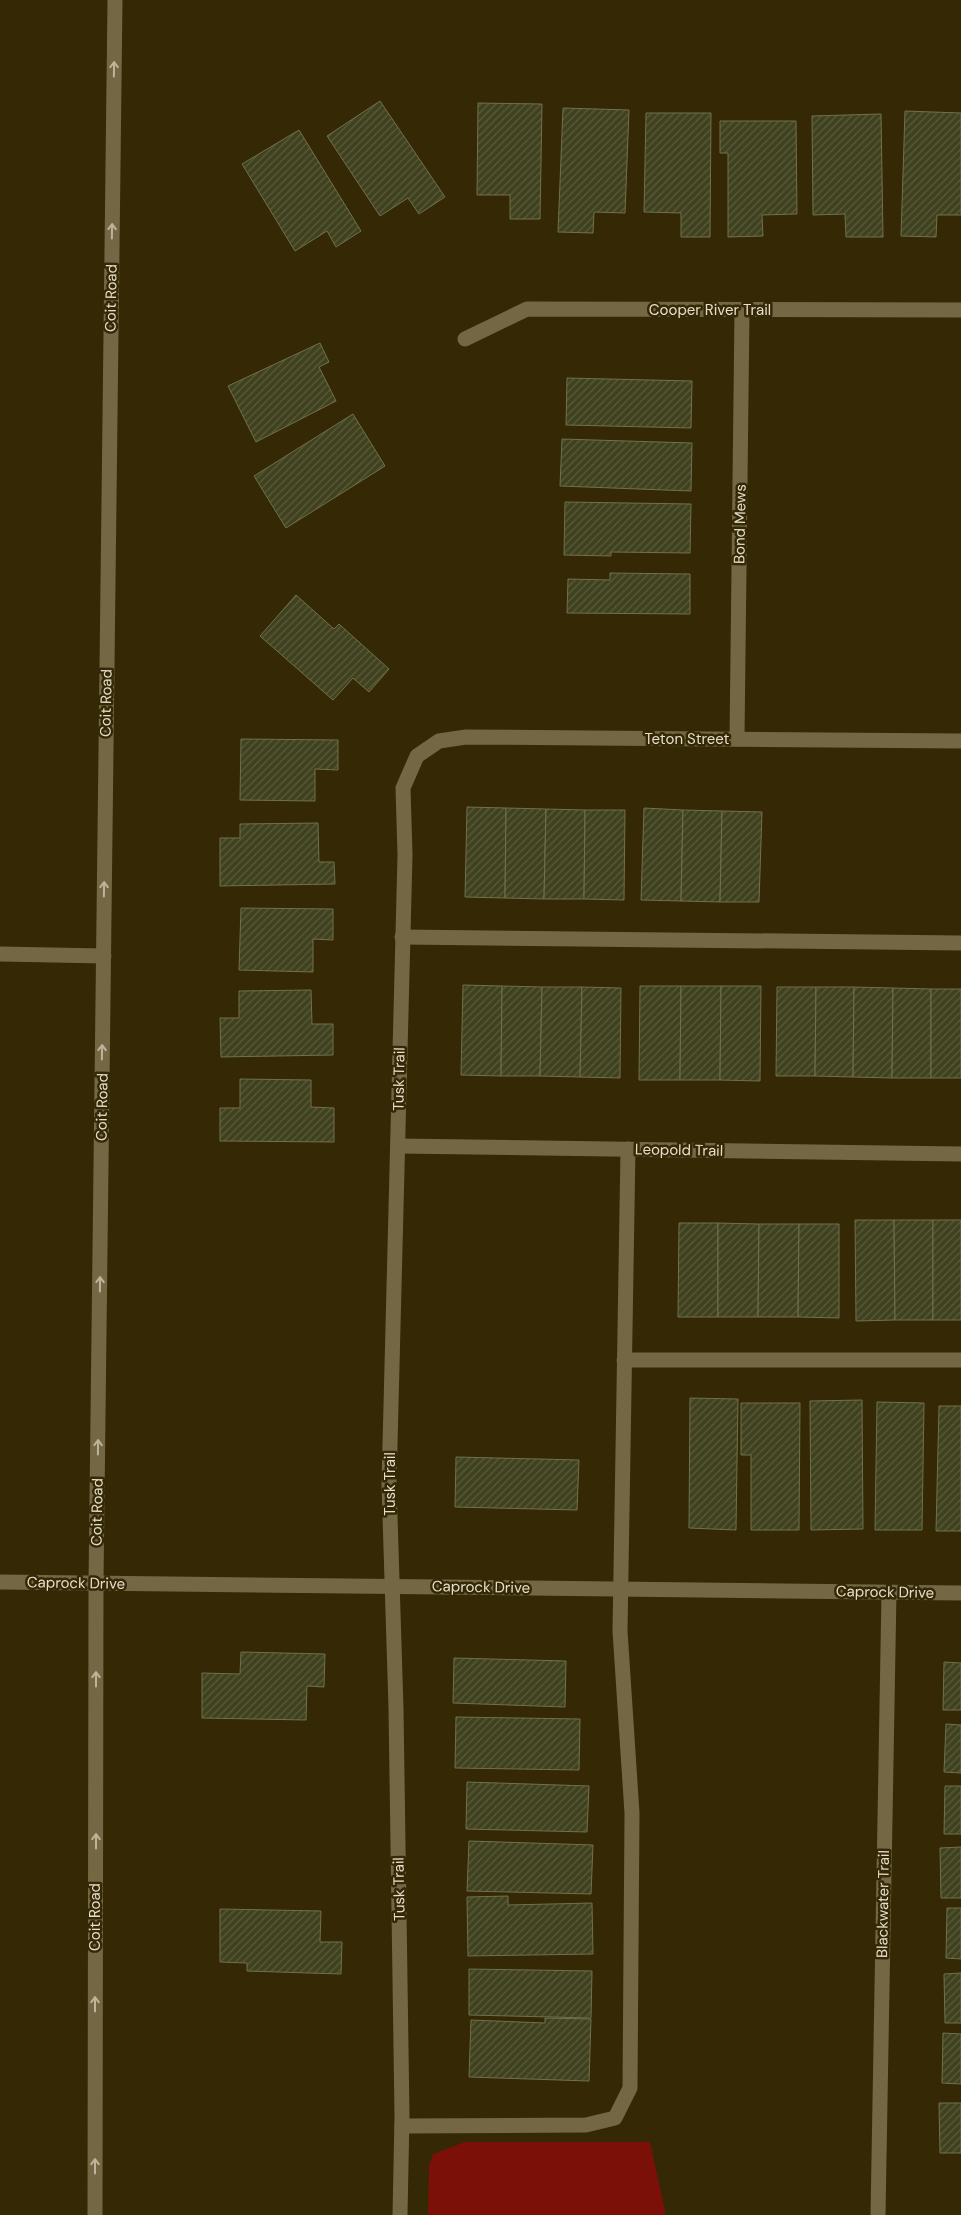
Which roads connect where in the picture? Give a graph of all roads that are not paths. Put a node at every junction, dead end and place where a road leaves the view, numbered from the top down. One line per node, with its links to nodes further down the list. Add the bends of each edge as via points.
1 (115, 0): 11 (street, Coit Road, one-way to 1)
2 (742, 310): 3 (street, Cooper River Trail); 4 (street, Cooper River Trail, via 527,309); 5 (street, Bond Mews)
3 (961, 310)
4 (465, 339)
5 (737, 739): 6 (street, Teton Street); 7 (street, Teton Street, via 466,737 439,741)
6 (961, 741)
7 (417, 756): 8 (street, Tusk Trail, via 403,788)
8 (402, 937): 9 (street); 12 (street, Tusk Trail)
9 (961, 943)
10 (0, 954): 11 (street)
11 (104, 956): 18 (street, Coit Road, one-way to 11)
12 (398, 1146): 13 (street, Leopold Trail); 19 (street, Tusk Trail, via 390,1484)
13 (628, 1149): 14 (street, Leopold Trail); 15 (street)
14 (961, 1154)
15 (624, 1360): 16 (street); 20 (street)
16 (961, 1360)
17 (0, 1582): 18 (street, Caprock Drive)
18 (96, 1583): 19 (street, Caprock Drive); 24 (street, Coit Road, one-way to 18)
19 (392, 1586): 20 (street, Caprock Drive); 23 (street, Tusk Trail)
20 (620, 1589): 21 (street, Caprock Drive); 23 (street, via 632,1813 630,2088 615,2118 586,2125)
21 (889, 1592): 22 (street, Caprock Drive); 26 (street, Blackwater Trail)
22 (961, 1593)
23 (402, 2126): 25 (street, Tusk Trail)
24 (95, 2215)
25 (400, 2215)
26 (878, 2215)

